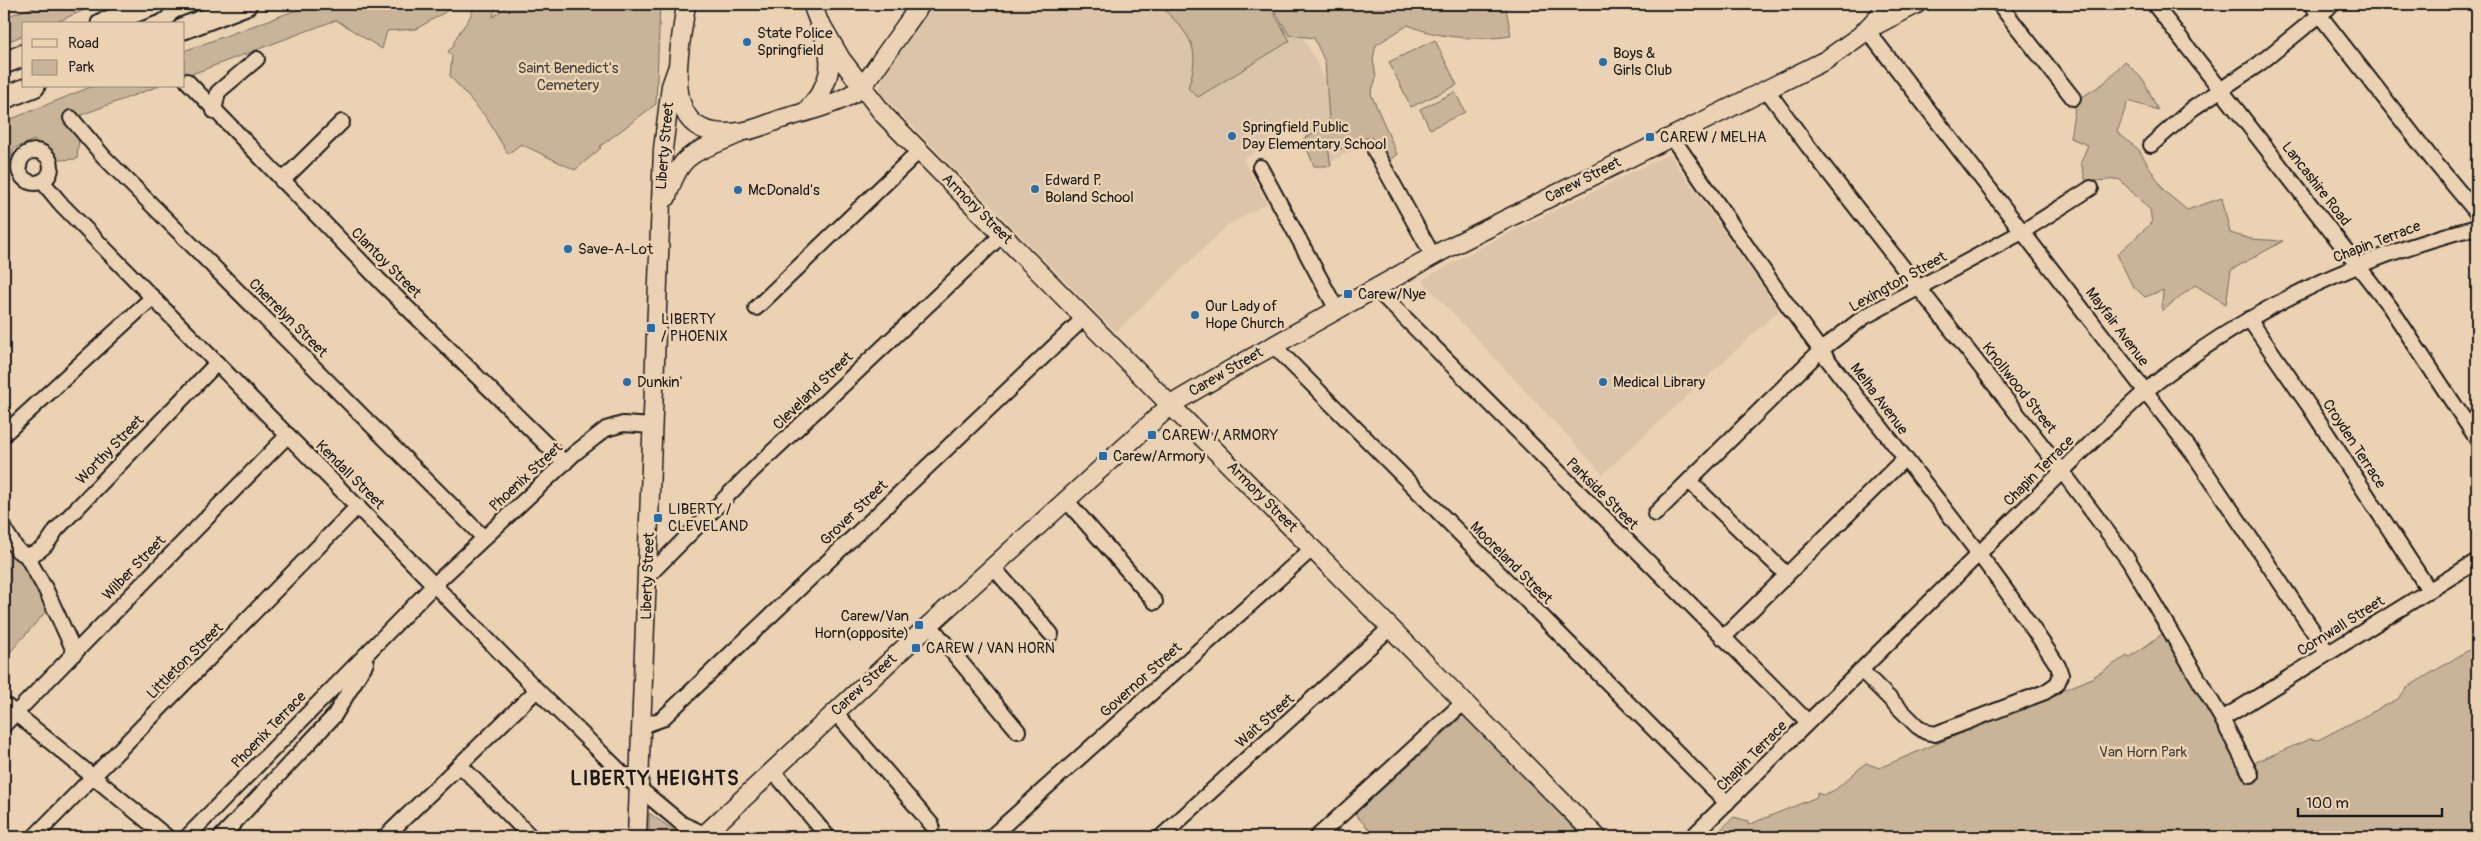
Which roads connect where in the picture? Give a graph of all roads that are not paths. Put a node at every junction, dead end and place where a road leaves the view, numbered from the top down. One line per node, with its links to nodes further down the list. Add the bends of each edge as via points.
1 (154, 4): 12 (highway)
2 (246, 4): 14 (highway)
3 (686, 4): 19 (main road)
4 (812, 4): 13 (main road)
5 (921, 4): 21 (main road)
6 (1890, 4): 15 (main road, Carew Street)
7 (1917, 4): 15 (main road)
8 (1998, 4): 26 (street)
9 (2154, 4): 24 (street, Lancashire Road)
10 (2333, 4): 11 (street)
11 (2315, 9): 24 (street, via 2259,64); 41 (street)
12 (107, 22)
13 (822, 26): 21 (main road, Armory Street); 27 (main road, via 830,75)
14 (185, 28)
15 (1866, 30): 23 (main road, Carew Street, via 1826,60); 44 (street, Mayfair Avenue)
16 (22, 56): 18 (highway)
17 (257, 59): 28 (street, via 218,92)
18 (4, 63)
19 (677, 69): 32 (main road, via 680,100 690,120 716,132); 42 (main road, Liberty Street, via 671,86 663,149)
20 (187, 81): 28 (street, Clantoy Street)
21 (862, 86): 27 (main road, via 854,93); 29 (main road, Armory Street)
22 (29, 88): 25 (highway)
23 (1766, 89): 33 (main road, Carew Street); 49 (street, Knollwood Street)
24 (2221, 90): 34 (street, via 2192,109); 47 (street, Lancashire Road)
25 (4, 98)
26 (2073, 98)
27 (812, 110): 29 (main road, Armory Street, via 859,106); 32 (main road)
28 (214, 111): 39 (street, Clantoy Street)
29 (884, 115): 35 (main road, Armory Street)
30 (71, 118): 72 (street, Cherrelyn Street, via 104,157)
31 (342, 122): 39 (street)
32 (746, 131): 42 (main road, Liberty Street, via 689,156 673,175)
33 (1671, 136): 46 (main road, Carew Street); 56 (street, Melha Avenue)
34 (2151, 145)
35 (919, 151): 45 (main road, Armory Street); 51 (street)
36 (1375, 151): 46 (street)
37 (1260, 167): 52 (street)
38 (42, 181): 50 (street, Kendall Street)
39 (282, 181): 65 (street, Clantoy Street)
40 (2091, 188): 44 (street, Lexington Street)
41 (2477, 213)
42 (661, 224): 60 (main road, Liberty Street)
43 (2477, 228): 47 (street, Chapin Terrace, via 2434,238)
44 (2022, 232): 49 (street, Lexington Street); 58 (street, Mayfair Avenue)
45 (1002, 234): 53 (main road, Armory Street); 78 (street, Cleveland Street, via 752,471)
46 (1433, 256): 48 (main road, Carew Street)
47 (2358, 265): 54 (street, Chapin Terrace, via 2299,291); 63 (street, Lancashire Road, via 2390,307)
48 (1375, 288): 52 (main road, Carew Street); 86 (street, Parkside Street)
49 (1919, 288): 56 (street, Lexington Street, via 1864,317); 66 (street, Knollwood Street)
50 (153, 297): 57 (street, Kendall Street); 61 (street)
51 (756, 308)
52 (1337, 310): 55 (main road, Carew Street)
53 (1085, 317): 59 (main road, Armory Street); 99 (street, Grover Street, via 662,719)
54 (2249, 319): 58 (street, Chapin Terrace, via 2204,347); 81 (street, Croyden Terrace)
55 (1273, 345): 59 (main road, Carew Street); 110 (street, Mooreland Street)
56 (1821, 350): 64 (street, Melha Avenue); 67 (street, Lexington Street)
57 (217, 363): 62 (street, Kendall Street); 75 (street, Worthy Street, via 56,530 44,547)
58 (2146, 391): 66 (street, Chapin Terrace); 89 (street, Mayfair Avenue, via 2198,461)
59 (1172, 404): 68 (main road, Carew Street); 73 (main road, Armory Street)
60 (653, 426): 65 (street, Phoenix Street, via 623,424 606,428); 78 (main road, Liberty Street)
61 (4, 434)
62 (288, 435): 69 (street, Kendall Street); 88 (street, Wilber Street)
63 (2477, 440)
64 (1904, 459): 74 (street, Melha Avenue); 79 (street)
65 (565, 463): 72 (street, Phoenix Street)
66 (2062, 471): 74 (street, Chapin Terrace); 96 (street, Knollwood Street, via 2129,561)
67 (1689, 480): 70 (street, Lexington Street); 79 (street)
68 (1066, 500): 77 (main road, Carew Street); 82 (street)
69 (358, 506): 80 (street, Kendall Street); 107 (street, Littleton Street)
70 (1655, 514)
71 (4, 529): 75 (street, via 18,551)
72 (484, 538): 80 (street, Phoenix Street)
73 (1313, 548): 84 (main road, Armory Street); 121 (street, Governor Street)
74 (1980, 553): 90 (street, Chapin Terrace); 90 (street, Melha Avenue, via 2058,666 2061,674 2057,684 2045,692 1935,734 1917,726)
75 (26, 555): 88 (street)
76 (2477, 561): 81 (street, Cornwall Street)
77 (992, 567): 83 (main road, Carew Street); 85 (street)
78 (648, 575): 99 (main road, Liberty Street)
79 (1787, 575): 86 (street)
80 (435, 584): 87 (street, Phoenix Terrace); 91 (street, Kendall Street)
81 (2429, 590): 89 (street, Cornwall Street)
82 (1155, 602)
83 (929, 624): 94 (main road, Carew Street); 100 (street)
84 (1390, 628): 92 (main road, Armory Street); 122 (street, Wait Street)
85 (1051, 634)
86 (1723, 638): 97 (street, Parkside Street)
87 (376, 646): 101 (street, Phoenix Terrace); 102 (street, Phoenix Terrace, via 334,716)
88 (75, 653): 95 (street, Wilber Street)
89 (2328, 653): 96 (street, Cornwall Street)
90 (1861, 670): 97 (street, Chapin Terrace)
91 (537, 690): 104 (street); 109 (street, Kendall Street)
92 (1464, 702): 123 (street); 124 (main road, Armory Street)
93 (4, 704): 95 (street)
94 (836, 712): 105 (main road, Carew Street); 111 (street)
95 (16, 713): 98 (street, Wilber Street); 107 (street)
96 (2222, 720): 106 (street, Knollwood Street)
97 (1808, 722): 110 (street, Chapin Terrace)
98 (4, 725)
99 (642, 726): 109 (main road, Liberty Street)
100 (1018, 731)
101 (276, 748): 102 (street); 103 (street, Phoenix Terrace)
102 (290, 762): 108 (street, Phoenix Terrace)
103 (259, 764): 108 (street); 114 (street, Phoenix Terrace)
104 (460, 765): 116 (street); 117 (street)
105 (773, 771): 119 (main road, Carew Street); 120 (street)
106 (2251, 775)
107 (94, 776): 112 (street, Littleton Street); 113 (street)
108 (275, 781): 115 (street, Phoenix Terrace)
109 (639, 790): 118 (main road, Liberty Street); 119 (street, Kendall Street, via 682,824)
110 (1727, 803): 125 (street, Chapin Terrace)
111 (932, 825)
112 (34, 837)
113 (168, 837)
114 (187, 837)
115 (221, 837)
116 (385, 837)
117 (531, 837)
118 (637, 837)
119 (706, 837)
120 (828, 837)
121 (991, 837)
122 (1161, 837)
123 (1317, 837)
124 (1597, 837)
125 (1692, 837)

